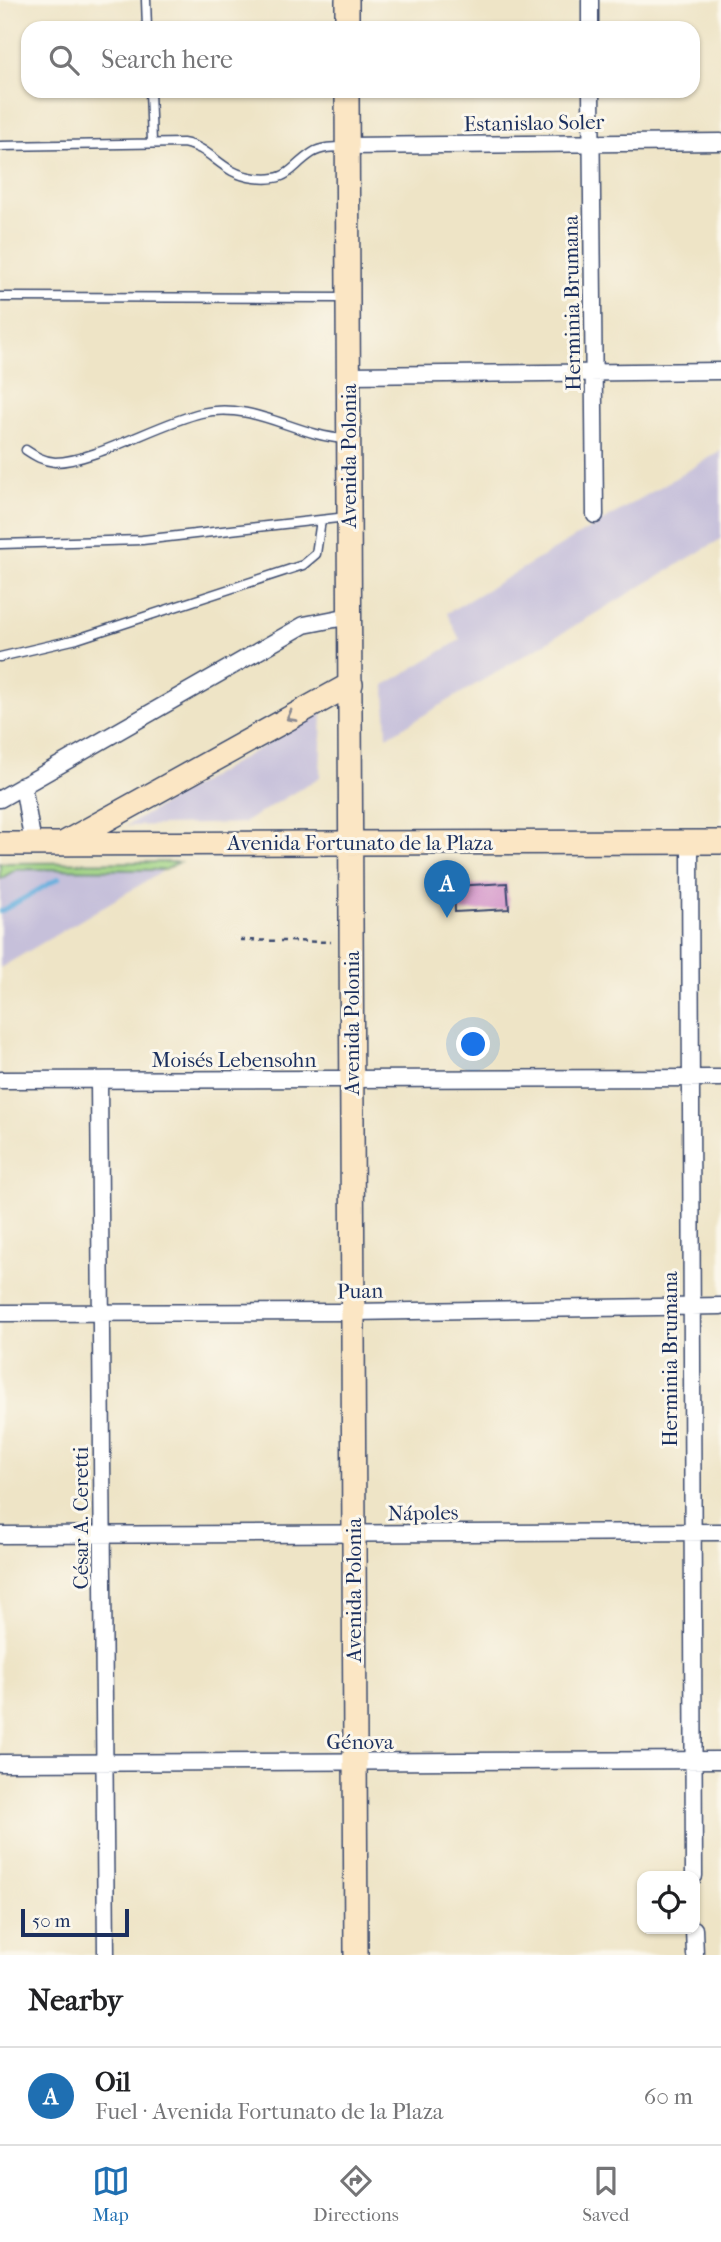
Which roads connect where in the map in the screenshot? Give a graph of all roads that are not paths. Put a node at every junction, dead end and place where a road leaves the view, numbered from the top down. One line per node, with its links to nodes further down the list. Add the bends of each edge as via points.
1 (146, 0): 4 (lane)
2 (346, 0): 5 (main road)
3 (590, 0): 6 (street)
4 (147, 21)
5 (347, 21)
6 (590, 21)
7 (150, 98): 10 (lane)
8 (347, 98): 14 (main road, Avenida Polonia)
9 (591, 98): 12 (street, Herminia Brumana)
10 (152, 142): 13 (lane); 14 (lane, via 196,145 228,170 257,178 282,177 314,151)
11 (721, 142): 12 (street, Estanislao Soler)
12 (591, 143): 14 (street, Estanislao Soler); 18 (street, Herminia Brumana)
13 (0, 146)
14 (348, 146): 16 (main road, Avenida Polonia)
15 (0, 297): 16 (lane)
16 (348, 298): 19 (main road, Avenida Polonia)
17 (721, 371): 18 (street)
18 (594, 372): 19 (street); 22 (street, Herminia Brumana)
19 (349, 374): 20 (main road, Avenida Polonia)
20 (349, 439): 21 (lane, via 326,438 254,412 228,410 174,420 76,459 55,462); 23 (main road, Avenida Polonia)
21 (26, 450)
22 (595, 515)
23 (350, 517): 24 (lane); 26 (main road, Avenida Polonia)
24 (321, 520): 25 (lane, via 142,540); 27 (lane, via 316,554 303,565 128,624)
25 (0, 544)
26 (350, 616): 28 (main road, Avenida Polonia); 29 (street, via 304,625)
27 (0, 657)
28 (351, 684): 31 (main road, Avenida Polonia); 36 (main road, one-way to 36)
29 (23, 785): 30 (street); 35 (street)
30 (0, 799)
31 (352, 842): 32 (main road, Avenida Fortunato de la Plaza); 36 (main road, Avenida Fortunato de la Plaza); 41 (main road, Avenida Polonia)
32 (690, 842): 33 (main road, Avenida Fortunato de la Plaza); 37 (street, Herminia Brumana)
33 (721, 842)
34 (0, 844): 35 (main road, Avenida Fortunato de la Plaza)
35 (33, 844): 36 (main road, Avenida Fortunato de la Plaza)
36 (63, 844)
37 (690, 1078): 38 (street, Moisés Lebensohn); 41 (street, Moisés Lebensohn); 43 (street, Herminia Brumana)
38 (721, 1078)
39 (0, 1080): 40 (street, Moisés Lebensohn)
40 (99, 1081): 41 (street, Moisés Lebensohn); 46 (street, César A. Ceretti)
41 (353, 1081): 44 (main road, Avenida Polonia)
42 (721, 1306): 43 (street, Puan)
43 (691, 1307): 44 (street, Puan); 47 (street, Herminia Brumana)
44 (354, 1312): 46 (street, Puan); 50 (main road, Avenida Polonia)
45 (0, 1313): 46 (street, Puan)
46 (101, 1313): 51 (street, César A. Ceretti)
47 (691, 1532): 48 (street, Nápoles); 50 (street, Nápoles); 52 (street, Herminia Brumana)
48 (721, 1532)
49 (0, 1535): 51 (street, Nápoles)
50 (354, 1535): 51 (street, Nápoles); 55 (main road, Avenida Polonia)
51 (102, 1536): 56 (street, César A. Ceretti)
52 (692, 1760): 53 (street, Génova); 55 (street, Génova); 57 (street, Herminia Brumana)
53 (721, 1760)
54 (0, 1763): 56 (street, Génova)
55 (355, 1763): 56 (street, Génova); 60 (main road, Avenida Polonia)
56 (104, 1764): 59 (street, César A. Ceretti)
57 (694, 1871)
58 (694, 1934): 61 (street)
59 (106, 1955)
60 (356, 1955)
61 (695, 1955)

